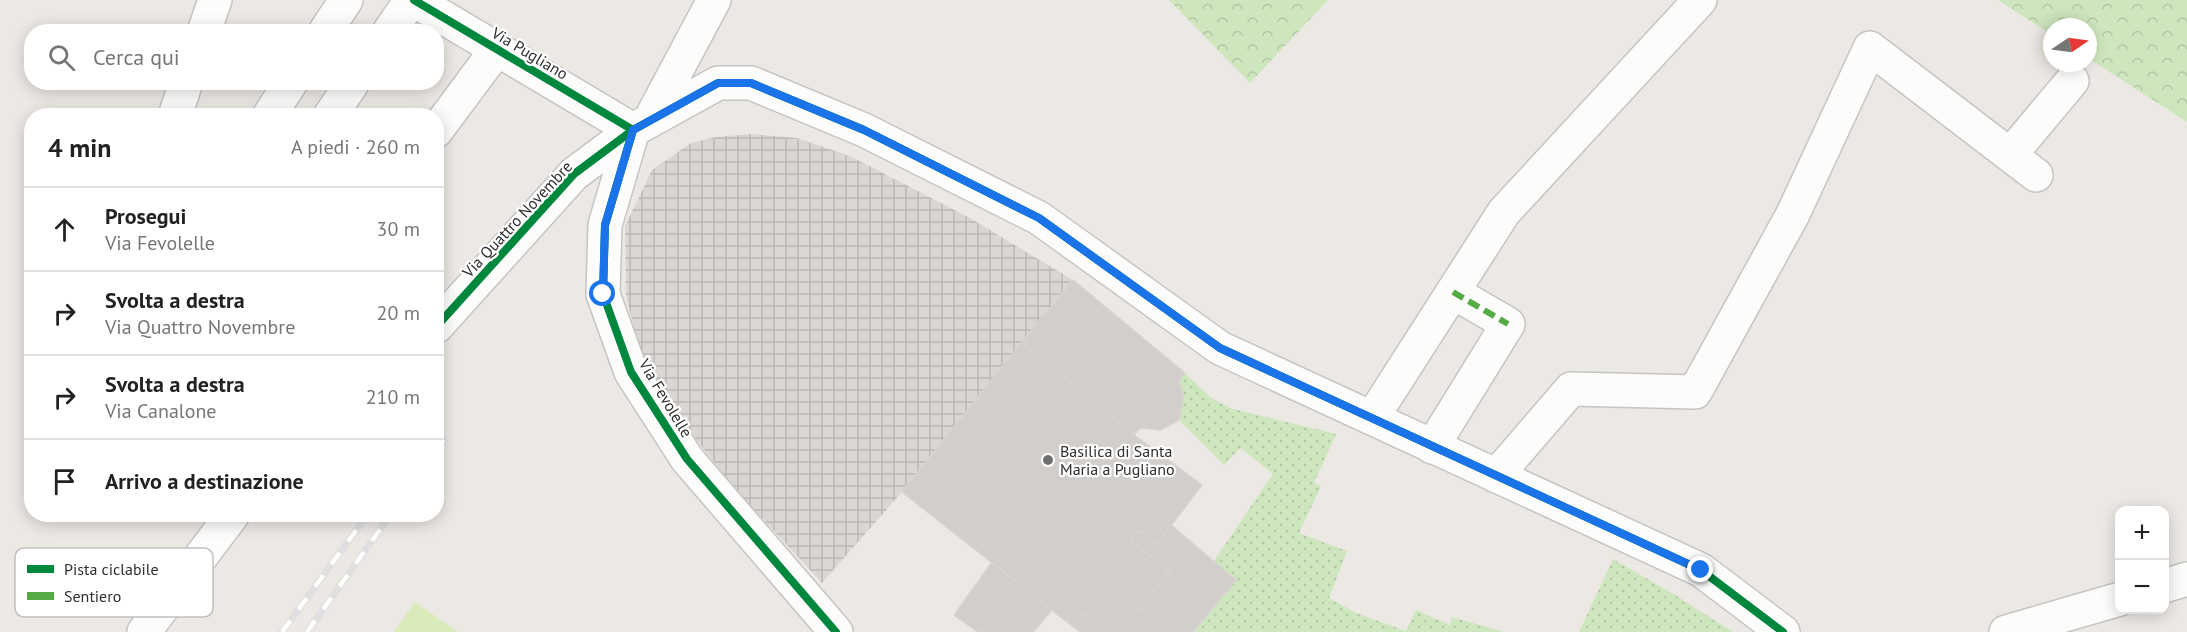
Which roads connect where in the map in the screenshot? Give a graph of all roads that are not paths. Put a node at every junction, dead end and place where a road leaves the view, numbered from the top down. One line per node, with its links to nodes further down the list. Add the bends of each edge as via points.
1 (215, 0): 6 (street)
2 (346, 0): 7 (street)
3 (413, 0): 8 (street); 9 (street, Via Pugliano)
4 (714, 0): 18 (street)
5 (1700, 0): 21 (street, via 1504,212)
6 (207, 24)
7 (330, 24)
8 (395, 24)
9 (497, 49): 17 (street); 18 (street, Via Pugliano)
10 (2072, 81): 19 (street)
11 (183, 90): 14 (street)
12 (286, 90): 15 (street)
13 (348, 90): 16 (street)
14 (178, 108)
15 (274, 108)
16 (335, 108)
17 (444, 120)
18 (641, 125): 22 (street, Via Quattro Novembre, via 574,174); 23 (street, Via Quattro Novembre, via 718,83 751,83 864,130 1039,218 1220,348); 32 (street, Via Fevolelle, via 605,225 603,294 631,372 687,459)
19 (2010, 154): 20 (street); 25 (street, via 1870,48 1793,214 1695,392 1571,388)
20 (2037, 175)
21 (1453, 292): 23 (street); 24 (street, via 1508,324)
22 (444, 318)
23 (1372, 418): 24 (street)
24 (1432, 447): 25 (street)
25 (1496, 476): 34 (street, via 1701,570)
26 (227, 522): 27 (street)
27 (207, 548)
28 (2187, 579): 29 (street)
29 (2169, 584)
30 (2115, 600): 35 (street)
31 (155, 617): 33 (street)
32 (826, 626)
33 (144, 632)
34 (1783, 632)
35 (2006, 632)

